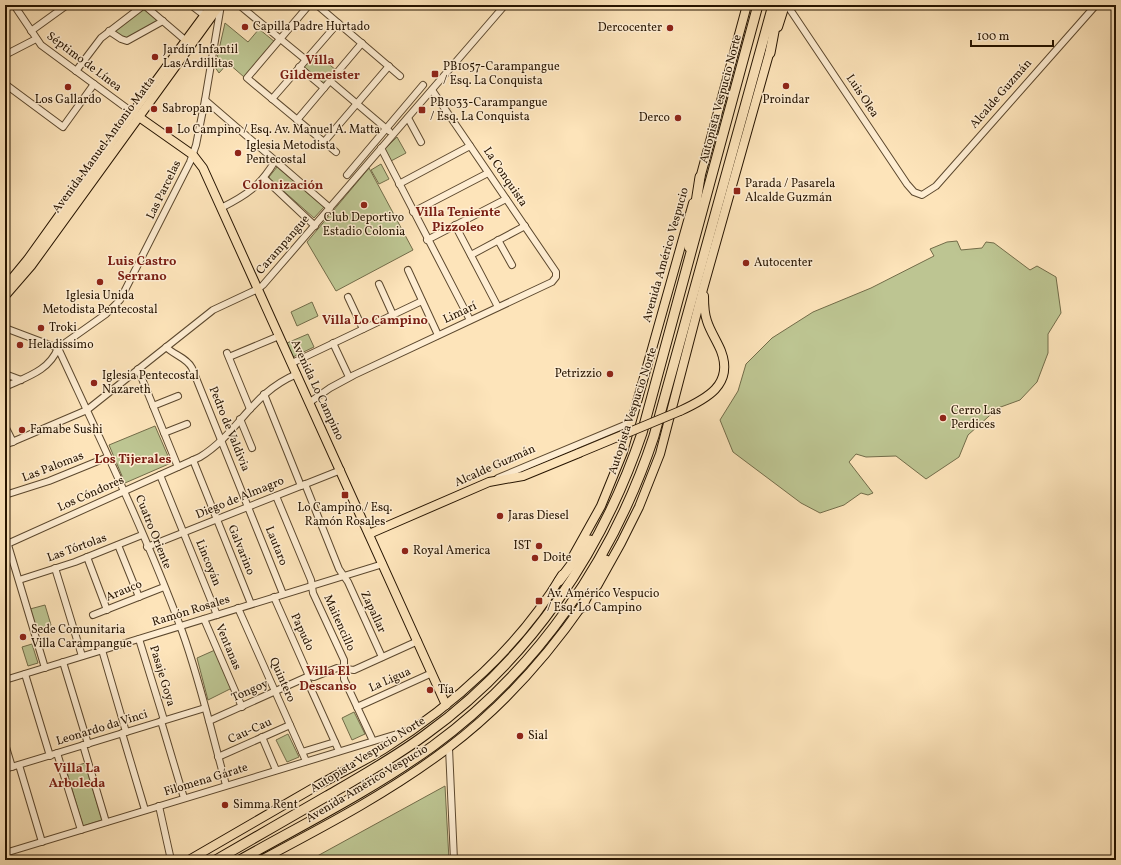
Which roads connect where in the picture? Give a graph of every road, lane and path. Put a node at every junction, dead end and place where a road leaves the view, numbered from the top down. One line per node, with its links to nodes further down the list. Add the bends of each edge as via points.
1 (14, 5): 20 (street, Séptimo de Línea)
2 (67, 5): 20 (street)
3 (144, 5): 18 (street); 21 (street)
4 (191, 5): 17 (street)
5 (212, 5): 17 (main road, Avenida Manuel Antonio Matta)
6 (220, 5): 40 (street, Las Parcelas); 42 (main road, Avenida Manuel Antonio Matta)
7 (239, 5): 23 (street)
8 (309, 5): 23 (street)
9 (317, 5): 19 (street)
10 (505, 5): 38 (street, Carampangue)
11 (747, 5): 56 (main road, Avenida Américo Vespucio)
12 (758, 5): 72 (highway, Autopista Vespucio Norte)
13 (772, 5): 124 (highway, Autopista Vespucio Norte, via 665,399)
14 (779, 5): 26 (highway)
15 (786, 5): 26 (main road, Avenida Américo Vespucio); 59 (street, Luis Olea, via 907,184 914,192)
16 (1096, 5): 59 (street, Alcalde Guzmán, via 936,186)
17 (204, 15): 24 (main road, Avenida Manuel Antonio Matta)
18 (163, 21): 21 (street, via 127,41 121,40); 24 (street)
19 (338, 23): 25 (street); 28 (street)
20 (31, 31): 22 (street, Séptimo de Línea)
21 (110, 31): 31 (street, via 98,41)
22 (36, 39): 27 (street); 31 (street, Séptimo de Línea)
23 (280, 39): 28 (street); 39 (street, via 247,78)
24 (185, 40): 42 (main road, Avenida Manuel Antonio Matta)
25 (362, 43): 29 (street); 33 (street)
26 (770, 52): 77 (main road, Avenida Américo Vespucio)
27 (5, 55)
28 (306, 60): 30 (street)
29 (390, 66): 32 (street); 41 (street)
30 (299, 68): 37 (street); 39 (street)
31 (76, 71): 35 (street, Séptimo de Línea)
32 (400, 76)
33 (330, 81): 37 (street); 41 (street)
34 (5, 84): 35 (street, via 63,127)
35 (94, 84): 42 (street, Séptimo de Línea)
36 (423, 84): 45 (street)
37 (324, 88): 44 (street)
38 (432, 90): 43 (street, Carampangue); 49 (street, La Conquista)
39 (272, 99): 44 (street)
40 (205, 100): 52 (street, Las Parcelas); 53 (street)
41 (357, 104): 45 (street); 47 (street)
42 (135, 114): 52 (main road, Avenida Lo Campino); 75 (main road, Avenida Manuel Antonio Matta); 78 (main road, Avenida Manuel Antonio Matta, via 31,266)
43 (408, 118): 46 (street, Carampangue); 48 (street)
44 (297, 120): 47 (street)
45 (386, 128): 46 (street); 55 (street)
46 (394, 134): 50 (street, Carampangue)
47 (324, 142): 51 (street)
48 (421, 142)
49 (470, 146): 54 (street, La Conquista); 58 (street)
50 (381, 148): 58 (street); 62 (street, Carampangue)
51 (336, 152)
52 (193, 155): 61 (main road, Avenida Lo Campino, via 203,168); 90 (street, Las Parcelas, via 120,300 106,314)
53 (275, 161): 57 (street); 62 (street)
54 (488, 173): 60 (street, La Conquista); 63 (street)
55 (346, 175)
56 (700, 177): 72 (highway); 105 (main road, Avenida Américo Vespucio)
57 (264, 178): 61 (street, via 238,200); 65 (street)
58 (399, 184): 63 (street)
59 (922, 195)
60 (506, 199): 64 (street); 66 (street, La Conquista)
61 (221, 208): 76 (main road, Avenida Lo Campino)
62 (330, 208): 65 (street, Carampangue)
63 (412, 212): 67 (street)
64 (455, 225): 67 (street); 69 (street)
65 (314, 226): 76 (street, Carampangue)
66 (525, 226): 68 (street); 73 (street, La Conquista, via 556,272)
67 (427, 240): 83 (street)
68 (498, 240): 69 (street); 70 (street)
69 (471, 255): 81 (street)
70 (512, 265)
71 (408, 270): 80 (street)
72 (686, 276): 123 (highway, Autopista Vespucio Norte, via 646,419 630,468)
73 (556, 277): 81 (street, Limarí, via 552,282)
74 (379, 284): 82 (street)
75 (5, 287)
76 (258, 289): 87 (main road, Avenida Lo Campino); 89 (street, Carampangue, via 217,307)
77 (703, 289): 118 (main road, bridge, via 706,320 722,353 724,373 719,385 710,395 680,411 523,476); 147 (main road, Avenida Américo Vespucio, via 668,427 654,470 621,543)
78 (5, 296)
79 (348, 297): 85 (street)
80 (422, 301): 82 (street); 86 (street)
81 (498, 307): 83 (street, Limarí)
82 (393, 315): 85 (street)
83 (470, 320): 86 (street, Limarí)
84 (5, 328): 90 (street)
85 (363, 329): 88 (street)
86 (438, 335): 95 (street, Limarí)
87 (279, 336): 91 (main road, Avenida Lo Campino); 102 (street, via 228,356)
88 (333, 343): 91 (street); 95 (street)
89 (166, 347): 92 (street, Carampangue); 109 (street, Pedro de Valdivia, via 191,365)
90 (58, 348): 96 (street, via 46,366); 103 (street, Cuatro Oriente)
91 (292, 363): 94 (main road, Avenida Lo Campino)
92 (138, 369): 101 (street); 103 (street, Carampangue)
93 (5, 374): 96 (street)
94 (297, 374): 98 (street, Los Cóndores, via 279,382); 100 (main road, Avenida Lo Campino)
95 (349, 378): 100 (street, Limarí)
96 (21, 380): 97 (street)
97 (5, 387)
98 (264, 394): 102 (street, Los Cóndores); 119 (street, Zapallar)
99 (178, 396): 101 (street)
100 (310, 402): 116 (main road, Avenida Lo Campino)
101 (153, 406): 108 (street)
102 (250, 409): 104 (street, Los Cóndores)
103 (87, 410): 110 (street, Carampangue); 113 (street, Cuatro Oriente)
104 (240, 419): 109 (street, Los Cóndores); 112 (street)
105 (632, 422): 118 (street, Alcalde Guzmán); 139 (main road, Avenida Américo Vespucio, via 620,461 601,506)
106 (187, 424): 108 (street)
107 (5, 426): 110 (street)
108 (164, 433): 115 (street)
109 (221, 441): 114 (street, Los Cóndores); 125 (street, Pedro de Valdivia)
110 (12, 442): 111 (street, Carampangue)
111 (5, 445)
112 (252, 448)
113 (108, 457): 120 (street, Cuatro Oriente); 121 (street, Las Palomas, via 49,481)
114 (193, 460): 115 (street, Los Cóndores); 126 (street, Galvarino)
115 (178, 467): 117 (street, Los Cóndores)
116 (341, 470): 119 (street, Diego de Almagro); 128 (main road, Avenida Lo Campino)
117 (160, 475): 120 (street, Los Cóndores); 127 (street, Lincoyán)
118 (489, 482): 128 (main road, Alcalde Guzmán)
119 (303, 485): 122 (street, Diego de Almagro); 137 (street, Zapallar)
120 (124, 491): 130 (street, Cuatro Oriente); 131 (street, Los Cóndores)
121 (5, 495)
122 (276, 496): 125 (street, Diego de Almagro); 140 (street, Maitencillo)
123 (615, 502): 139 (highway, via 591,539); 201 (highway, Autopista Vespucio Norte, via 588,555 552,610 514,655 477,692 403,750)
124 (628, 504): 147 (highway, via 614,543); 202 (highway, Autopista Vespucio Norte, via 598,562 562,617 524,664 484,704 402,767)
125 (248, 507): 126 (street, Diego de Almagro); 142 (street, Lautaro)
126 (217, 519): 127 (street, Diego de Almagro); 145 (street, Galvarino)
127 (184, 533): 133 (street, Diego de Almagro); 150 (street, Lincoyán)
128 (369, 534): 135 (main road, Avenida Lo Campino)
129 (5, 535): 131 (street)
130 (142, 535): 132 (street, Las Tórtolas); 133 (street, Cuatro Oriente)
131 (6, 544): 138 (street)
132 (118, 545): 134 (street, Las Tórtolas); 143 (street)
133 (147, 548): 141 (street, Cuatro Oriente)
134 (87, 557): 136 (street, Las Tórtolas); 148 (street)
135 (383, 564): 137 (street, Ramón Rosales); 154 (main road, Avenida Lo Campino)
136 (55, 568): 138 (street, Las Tórtolas); 156 (street)
137 (343, 576): 140 (street, Ramón Rosales); 157 (street, Zapallar)
138 (19, 580): 159 (street)
139 (558, 581): 166 (main road, Avenida Américo Vespucio, via 511,643)
140 (312, 585): 142 (street, Ramón Rosales); 160 (street, Maitencillo, via 313,593 344,660)
141 (164, 587): 143 (street, Arauco); 152 (street, Cuatro Oriente)
142 (283, 594): 144 (street, Ramón Rosales)
143 (139, 597): 148 (street, Arauco)
144 (274, 597): 145 (street, Ramón Rosales); 163 (street, Papudo)
145 (251, 604): 146 (street, Ramón Rosales)
146 (238, 608): 150 (street, Ramón Rosales); 165 (street, Quintero)
147 (581, 608): 180 (main road, Avenida Américo Vespucio, via 528,675)
148 (107, 610): 149 (street, Arauco)
149 (93, 615)
150 (217, 615): 151 (street, Ramón Rosales)
151 (204, 619): 152 (street, Ramón Rosales); 167 (street, Ventanas)
152 (180, 626): 153 (street, Ramón Rosales); 169 (street, Cuatro Oriente)
153 (139, 638): 155 (street, Ramón Rosales); 170 (street, Pasaje Goya)
154 (418, 642): 157 (street, Tongoy); 162 (main road, Avenida Lo Campino)
155 (102, 650): 156 (street, Ramón Rosales); 174 (street)
156 (82, 656): 158 (street, Ramón Rosales)
157 (382, 657): 160 (street, Tongoy, via 354,670)
158 (63, 662): 159 (street, Ramón Rosales); 179 (street)
159 (45, 668): 161 (street, Ramón Rosales)
160 (344, 669): 163 (street, Tongoy); 168 (street, Maitencillo, via 344,679)
161 (25, 674): 164 (street, Ramón Rosales); 184 (street)
162 (432, 674): 166 (main road, Avenida Lo Campino); 168 (street, La Ligua)
163 (307, 677): 165 (street, Tongoy); 177 (street, Papudo)
164 (5, 680)
165 (275, 692): 167 (street, Tongoy); 172 (street, Quintero)
166 (446, 705): 173 (main road, Avenida Américo Vespucio)
167 (242, 707): 171 (street, Tongoy)
168 (357, 707): 176 (street, Maitencillo)
169 (205, 708): 170 (street, Leonardo da Vinci); 171 (street, Cuatro Oriente)
170 (162, 721): 174 (street, Leonardo da Vinci); 192 (street, Pasaje Goya)
171 (209, 721): 185 (street, Cuatro Oriente)
172 (290, 725): 175 (street, Cau-Cau); 182 (street, Quintero)
173 (414, 729): 176 (street, Filomena Gárate); 200 (main road, Avenida Américo Vespucio, via 372,756)
174 (124, 733): 179 (street, Leonardo da Vinci); 194 (street)
175 (262, 737): 185 (street, Cau-Cau); 190 (street)
176 (373, 741): 181 (street, Filomena Gárate)
177 (335, 742): 181 (street, Papudo); 182 (street)
178 (5, 744): 188 (street)
179 (85, 745): 183 (street, Leonardo da Vinci); 195 (street)
180 (449, 748): 203 (main road, Avenida Américo Vespucio, via 395,784); 204 (street)
181 (339, 751): 186 (street, Filomena Gárate)
182 (302, 752): 186 (street, Quintero)
183 (57, 753): 184 (street, Leonardo da Vinci); 196 (street)
184 (50, 756): 187 (street, Leonardo da Vinci)
185 (218, 757): 191 (street, Cuatro Oriente)
186 (306, 761): 190 (street, Filomena Gárate)
187 (19, 765): 188 (street, Leonardo da Vinci); 197 (street)
188 (12, 767): 189 (street, Leonardo da Vinci)
189 (5, 770)
190 (276, 770): 191 (street, Filomena Gárate)
191 (226, 785): 192 (street, Filomena Gárate)
192 (184, 798): 193 (street, Filomena Gárate)
193 (159, 806): 194 (street, Filomena Gárate); 199 (street)
194 (145, 810): 195 (street, Filomena Gárate)
195 (106, 822): 196 (street, Filomena Gárate)
196 (81, 830): 197 (street, Filomena Gárate)
197 (42, 842): 198 (street, Filomena Gárate)
198 (5, 853)
199 (171, 860)
200 (189, 860)
201 (216, 860)
202 (240, 860)
203 (262, 860)
204 (454, 860)

